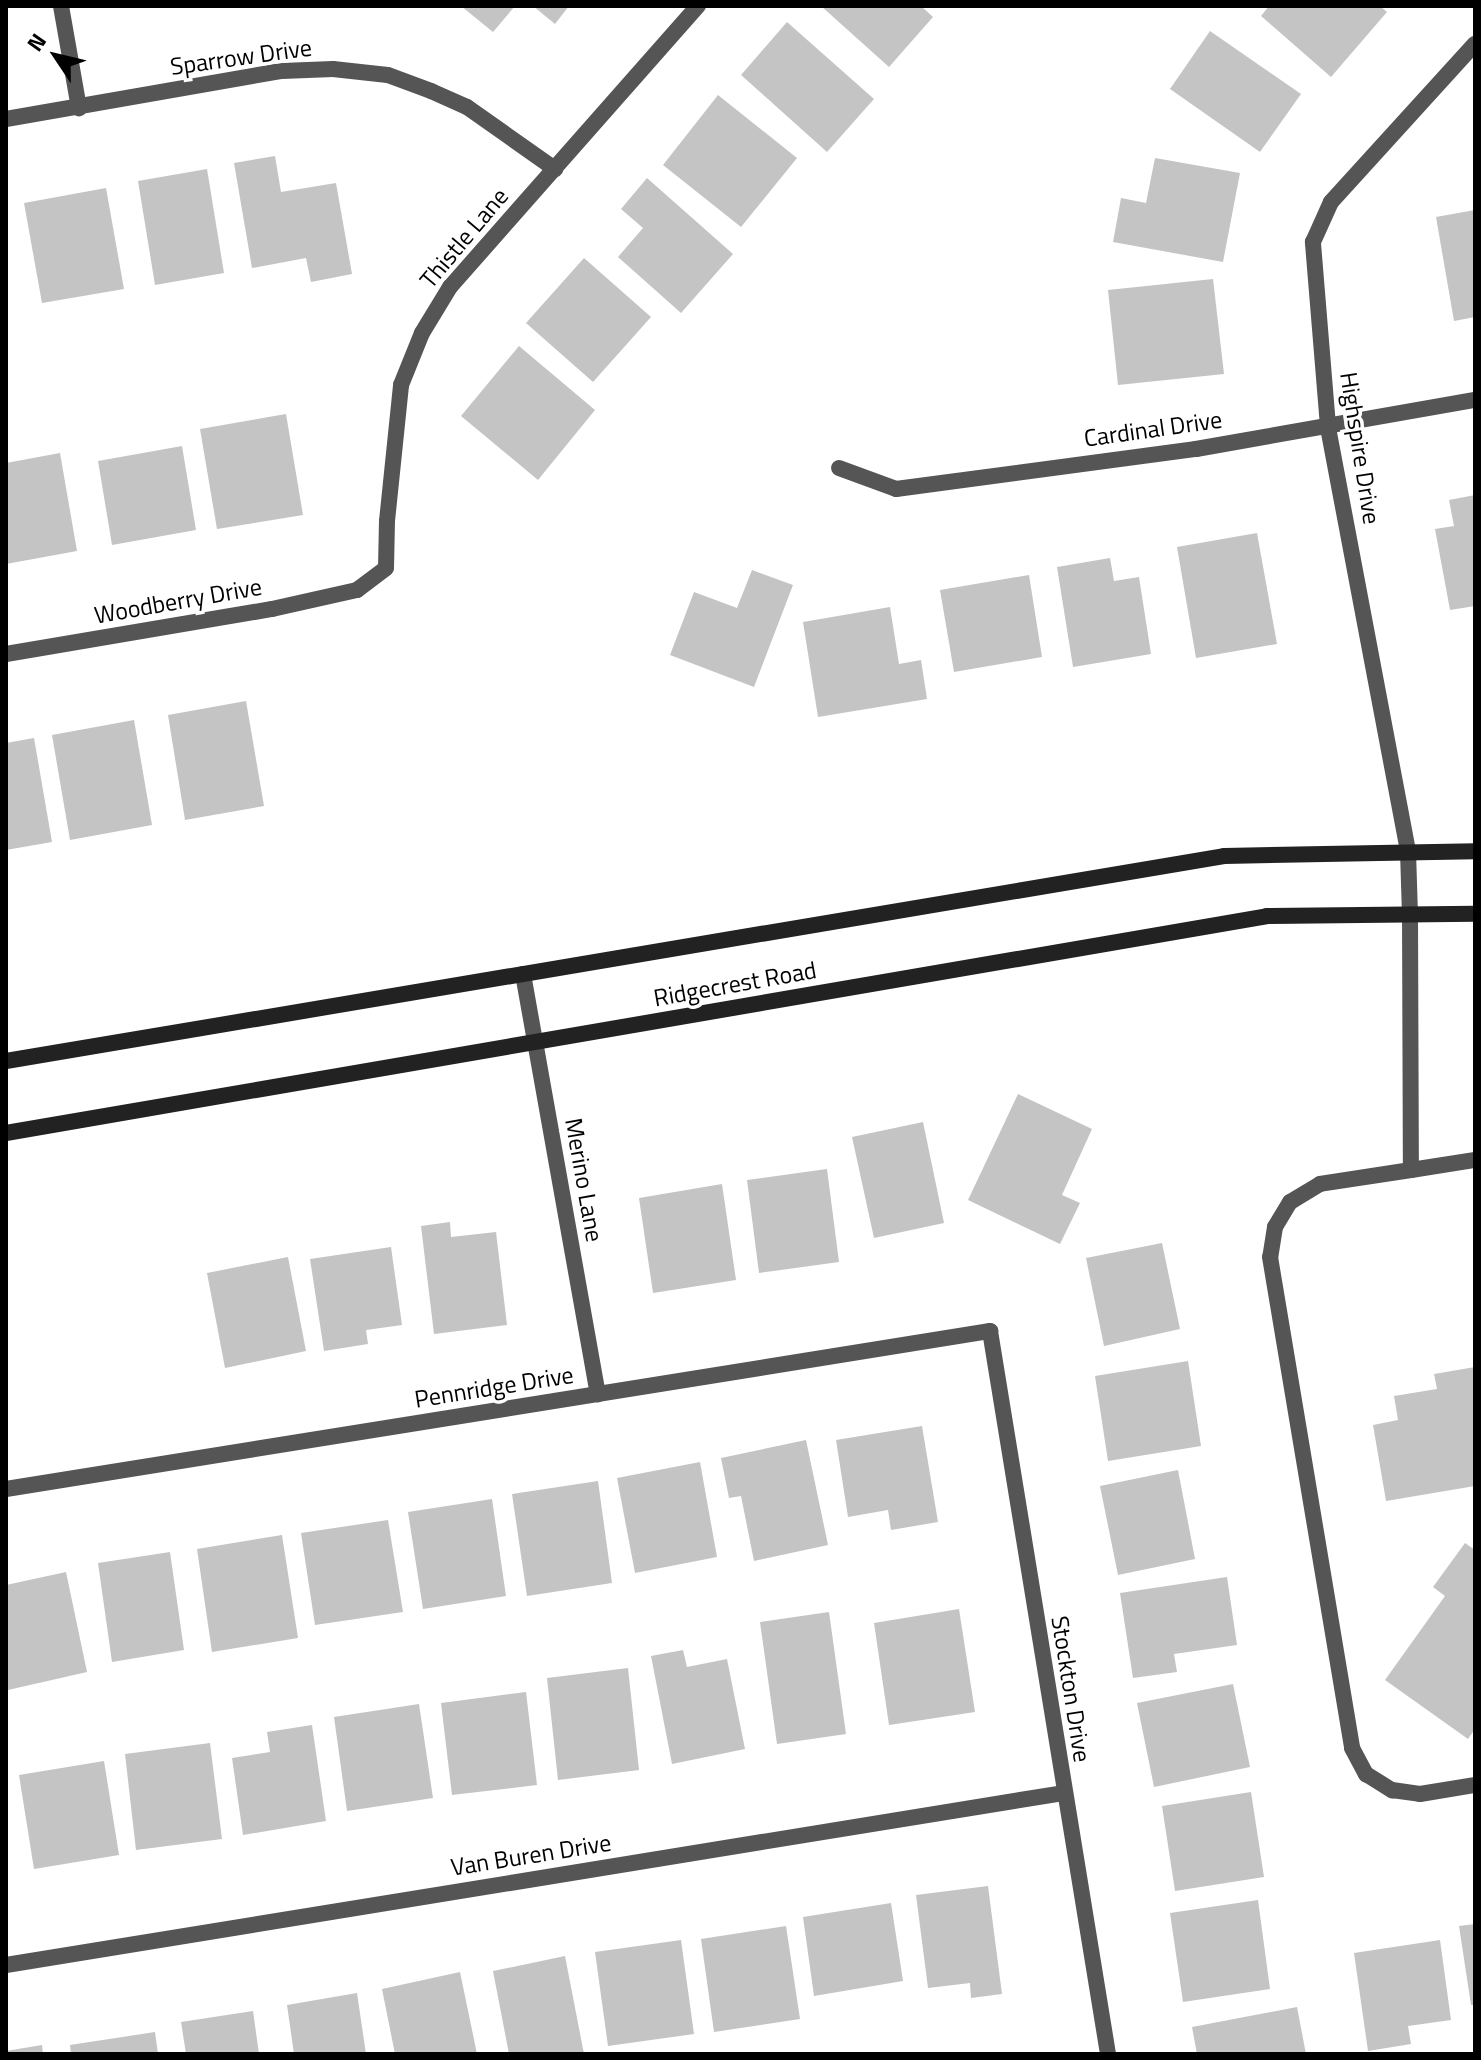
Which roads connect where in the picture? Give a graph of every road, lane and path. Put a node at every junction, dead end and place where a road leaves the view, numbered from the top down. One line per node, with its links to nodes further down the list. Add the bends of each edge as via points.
1 (61, 6): 4 (street)
2 (698, 6): 6 (street, Thistle Lane)
3 (1475, 44): 8 (street, Highspire Drive, via 1331,202 1313,242)
4 (79, 108): 5 (street, Sparrow Drive); 6 (street, Sparrow Drive, via 282,71 388,75 467,107)
5 (6, 119)
6 (555, 169): 10 (street, Thistle Lane, via 450,287 422,333 401,385 386,568)
7 (1475, 400): 8 (street, Cardinal Drive)
8 (1328, 426): 9 (street, Cardinal Drive, via 896,489); 12 (street, Highspire Drive)
9 (839, 468)
10 (357, 590): 11 (street, Woodberry Drive)
11 (6, 654)
12 (1408, 851): 13 (main road, Ridgecrest Road); 15 (street, Highspire Drive); 16 (main road, Ridgecrest Road, via 1224,856)
13 (1475, 851)
14 (1475, 914): 15 (main road, Ridgecrest Road)
15 (1410, 915): 17 (main road, Ridgecrest Road, via 1267,916); 21 (street, Highspire Drive)
16 (523, 974): 17 (street, Merino Lane); 18 (main road, Ridgecrest Road)
17 (535, 1042): 19 (main road, Ridgecrest Road); 23 (street, Merino Lane)
18 (6, 1061)
19 (6, 1133)
20 (1475, 1160): 21 (street)
21 (1411, 1170): 25 (street, via 1320,1184 1290,1202 1275,1227 1270,1257 1352,1748 1366,1774 1392,1790 1420,1794)
22 (990, 1331): 23 (street, Pennridge Drive); 26 (street, Stockton Drive)
23 (598, 1394): 24 (street, Pennridge Drive)
24 (6, 1489)
25 (1475, 1785)
26 (1063, 1793): 27 (street, Van Buren Drive); 28 (street, Stockton Drive)
27 (6, 1965)
28 (1108, 2054)

